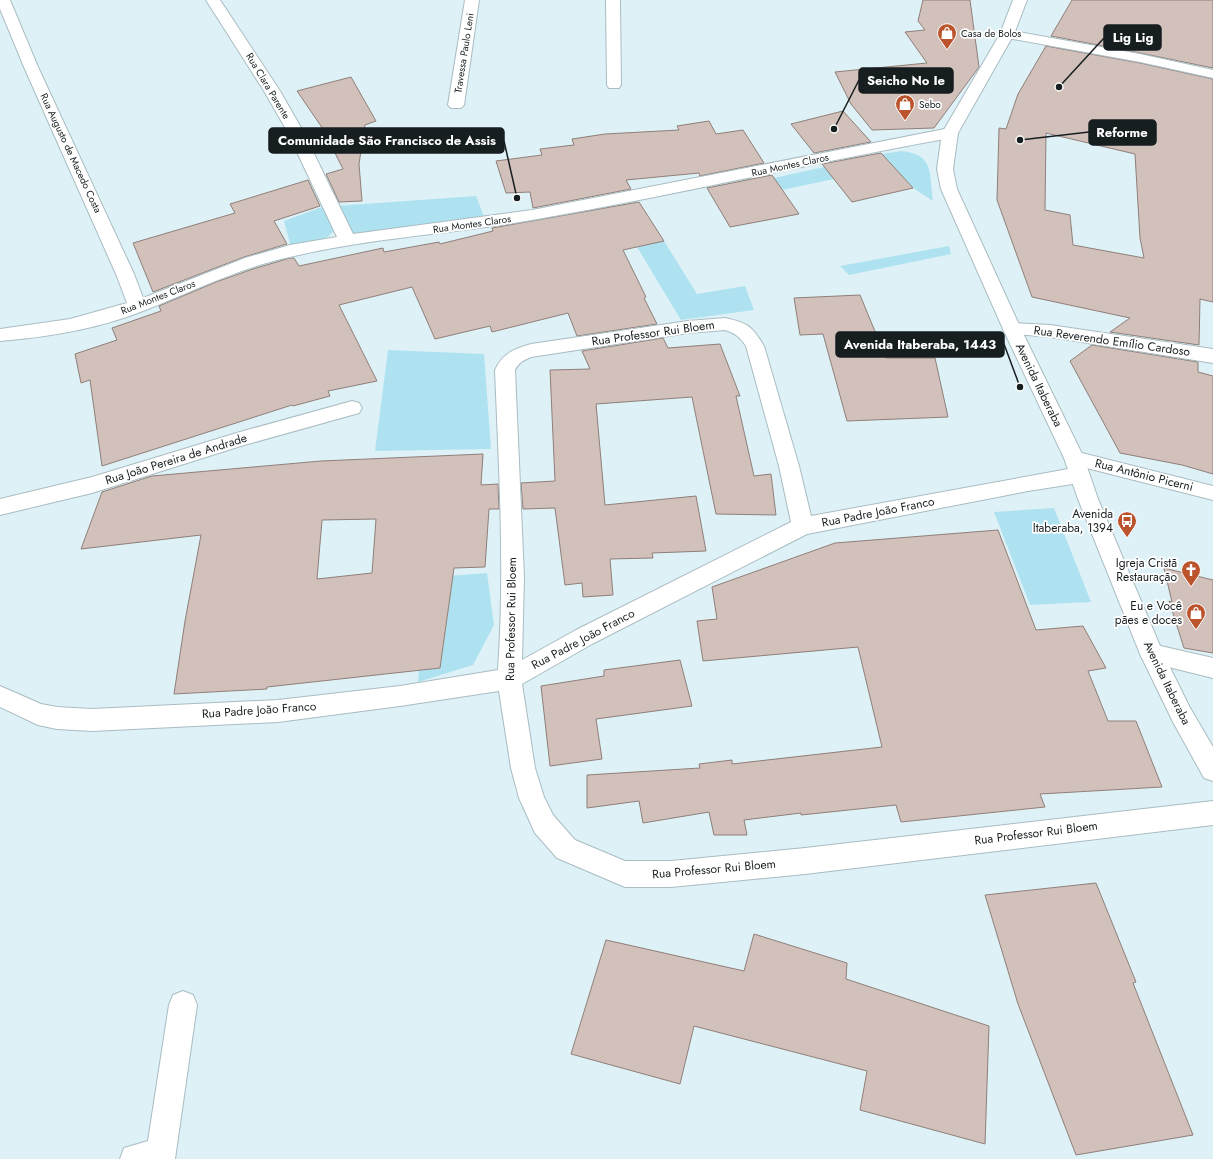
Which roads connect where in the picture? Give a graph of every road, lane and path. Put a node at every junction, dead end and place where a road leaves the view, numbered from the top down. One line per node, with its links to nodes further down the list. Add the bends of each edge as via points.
1 (3, 0): 12 (street, Rua Augusto de Macedo Costa, via 125,274)
2 (214, 0): 11 (street, Rua Clara Parente, via 295,131)
3 (472, 0): 9 (street, Travessa Paulo Leni)
4 (613, 0): 8 (street)
5 (1020, 0): 6 (street, Avenida Itaberaba)
6 (1007, 34): 7 (lane); 10 (street, Avenida Itaberaba)
7 (1213, 74)
8 (614, 85)
9 (456, 105)
10 (950, 133): 11 (street, Rua Montes Claros, via 534,214 463,226); 13 (street, Avenida Itaberaba, via 945,170 949,189)
11 (346, 240): 12 (street, Rua Montes Claros, via 261,258)
12 (137, 307): 14 (street, Rua Montes Claros, via 91,321 36,332)
13 (1012, 329): 15 (street, Rua Reverendo Emílio Cardoso, via 1050,331); 17 (street, Avenida Itaberaba)
14 (0, 335)
15 (1213, 356)
16 (352, 408): 19 (street, Rua João Pereira de Andrade, via 240,439 92,485)
17 (1077, 466): 18 (lane, Rua Antônio Picerni); 20 (street, Rua Padre João Franco, via 1028,483); 21 (street, Avenida Itaberaba)
18 (1213, 493)
19 (0, 507)
20 (804, 526): 23 (street, Rua Padre João Franco, via 584,637); 23 (street, Rua Professor Rui Bloem, via 755,346 747,333 738,327 725,324 688,327 520,354 509,361 504,370 513,577)
21 (1152, 654): 22 (street); 25 (street, Avenida Itaberaba, via 1181,714)
22 (1213, 668)
23 (509, 679): 24 (street, Rua Padre João Franco, via 278,711 92,720 38,714); 26 (street, Rua Professor Rui Bloem, via 523,768 532,798 544,824 566,849 625,874 671,874 805,861)
24 (0, 696)
25 (1213, 770)
26 (1213, 813)
27 (183, 1005): 28 (street)
28 (152, 1157)

